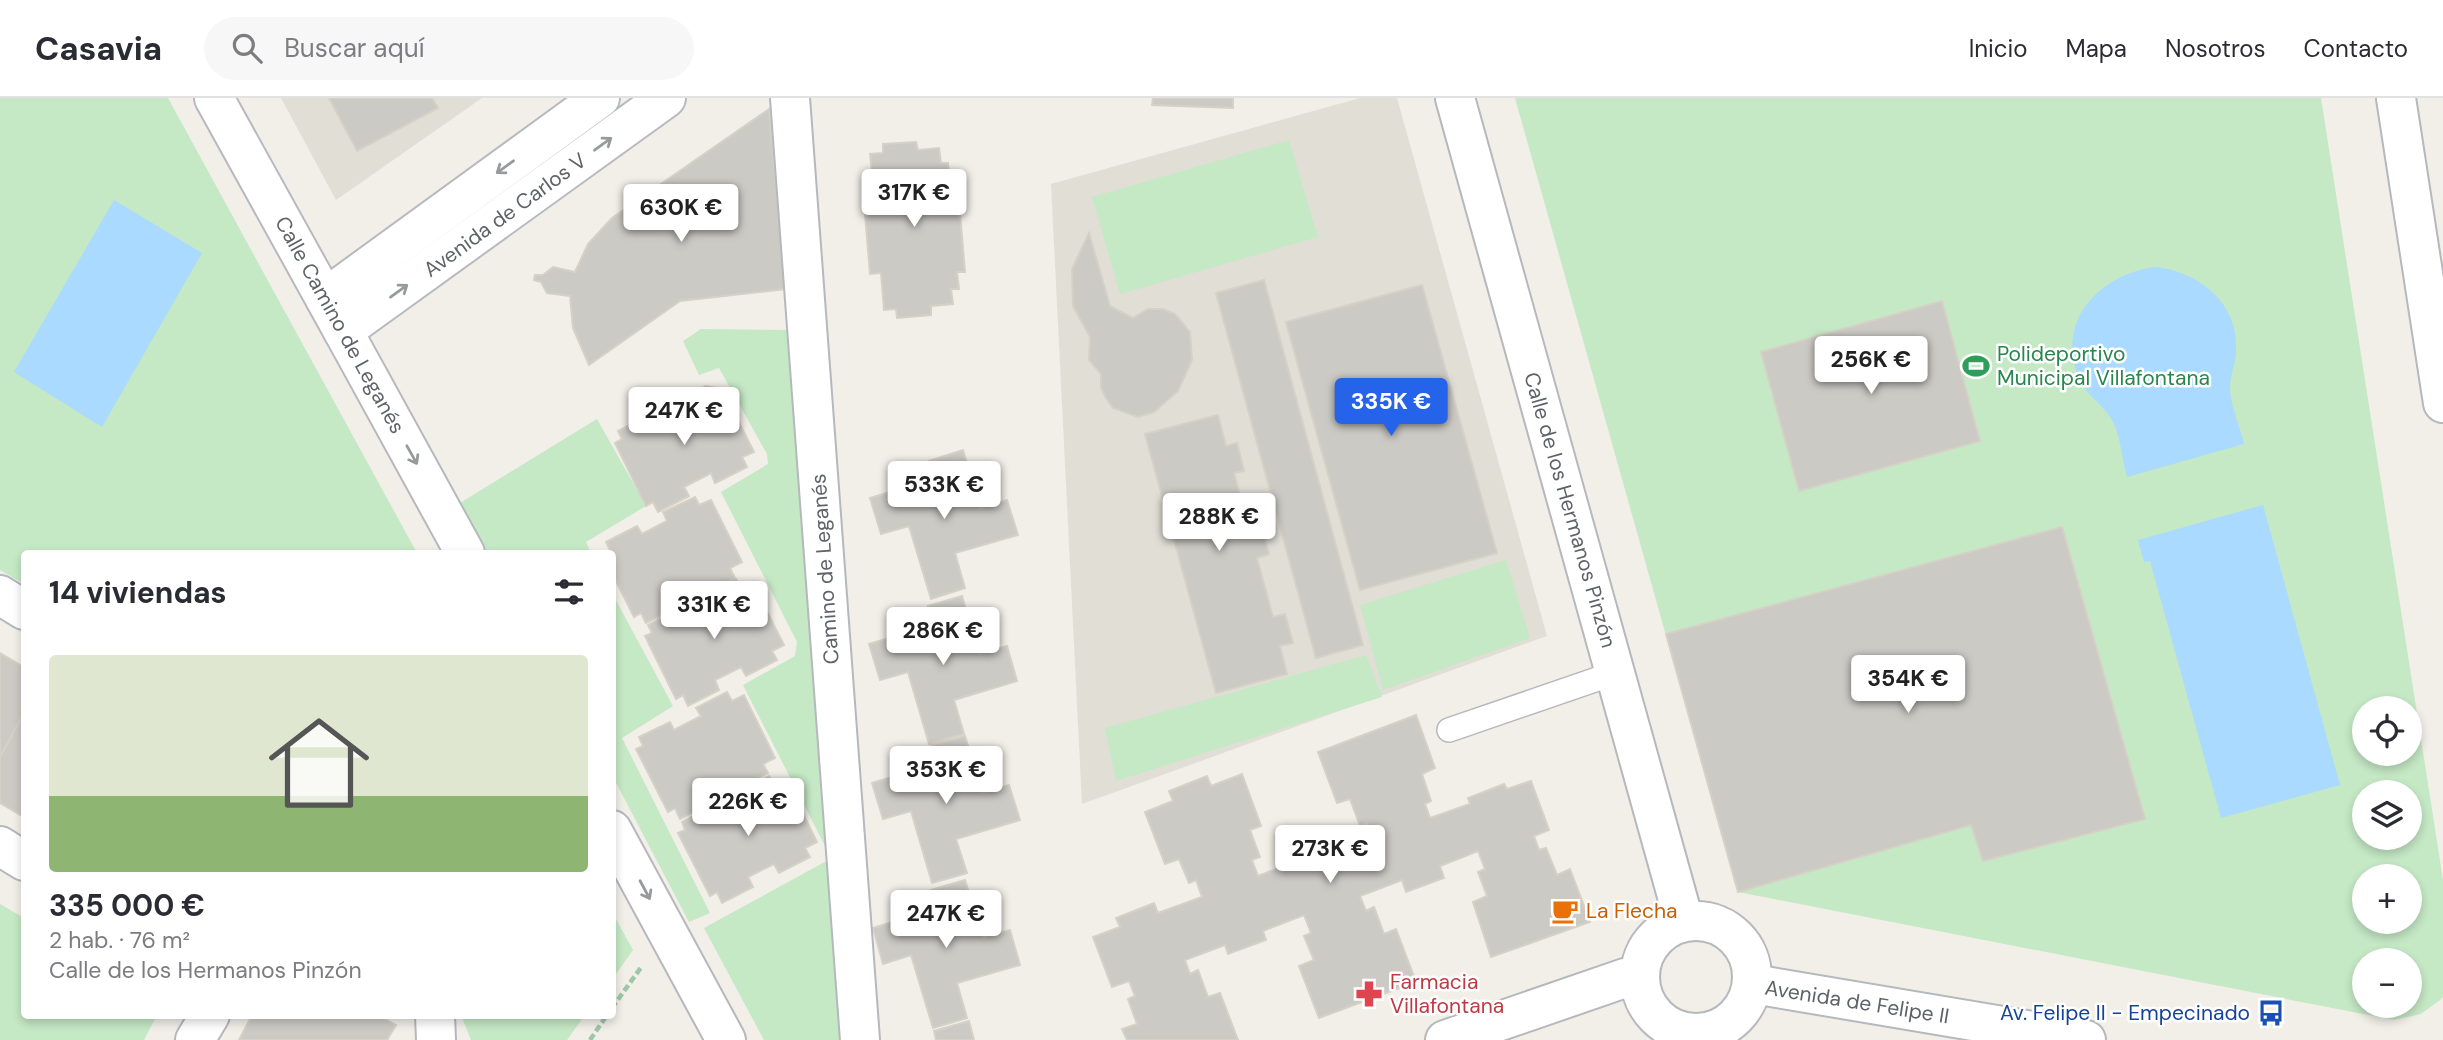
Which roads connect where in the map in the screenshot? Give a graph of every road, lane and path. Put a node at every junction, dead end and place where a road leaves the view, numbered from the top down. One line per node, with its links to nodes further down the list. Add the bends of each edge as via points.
1 (215, 98): 7 (street, Calle Camino de Leganés)
2 (600, 98): 7 (street, Avenida de Carlos V, one-way to 7)
3 (666, 98): 8 (street, Avenida de Carlos V, one-way to 3)
4 (789, 98): 29 (street, Camino de Leganés)
5 (1455, 98): 13 (street, Calle de los Hermanos Pinzón)
6 (2396, 98): 9 (street)
7 (325, 298): 8 (street, Calle Camino de Leganés)
8 (343, 331): 10 (street, Calle Camino de Leganés, one-way to 10)
9 (2443, 403)
10 (464, 550)
11 (0, 595): 12 (street)
12 (21, 608)
13 (1615, 673): 14 (lane); 18 (street, Calle de los Hermanos Pinzón)
14 (1449, 730)
15 (616, 837): 28 (street, one-way to 28)
16 (0, 846): 17 (street)
17 (21, 859)
18 (1684, 921): 19 (street, via 1652,942); 20 (street, via 1712,922 1735,935 1750,958)
19 (1640, 978): 24 (street, via 1644,999 1656,1017 1674,1029); 30 (street, via 1625,978)
20 (1753, 984): 24 (street, via 1746,1004); 31 (street, Avenida de Felipe II)
21 (208, 1019): 25 (street)
22 (435, 1019): 26 (street)
23 (604, 1019): 27 (path)
24 (1717, 1035)
25 (195, 1040)
26 (436, 1040)
27 (590, 1040)
28 (726, 1040)
29 (860, 1040)
30 (1445, 1040)
31 (2086, 1040)

